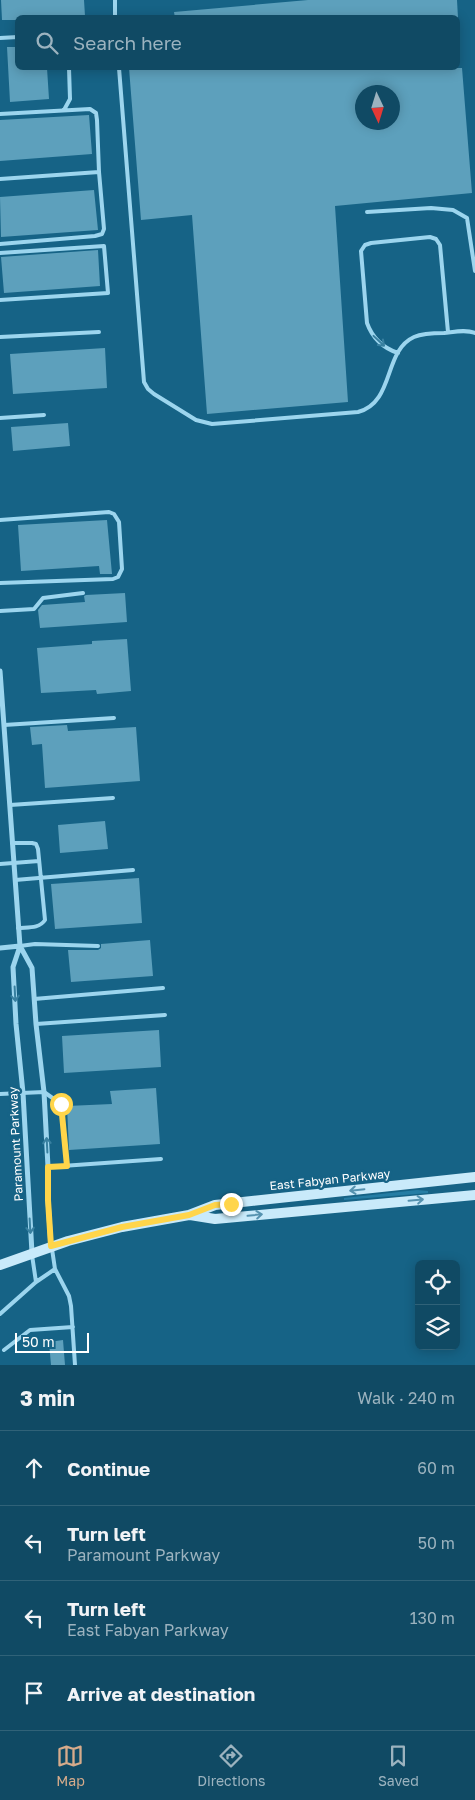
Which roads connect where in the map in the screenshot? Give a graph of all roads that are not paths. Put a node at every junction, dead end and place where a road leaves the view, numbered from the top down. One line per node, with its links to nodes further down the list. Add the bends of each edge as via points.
1 (115, 0): 2 (lane)
2 (115, 15)
3 (15, 37): 4 (lane)
4 (0, 38)
5 (69, 70): 7 (lane, via 70,99)
6 (119, 70): 20 (lane, via 144,382 148,389 206,424 351,414 368,409 376,400)
7 (64, 110): 8 (lane); 9 (lane, via 90,108 96,113)
8 (0, 114)
9 (99, 172): 10 (lane); 12 (lane, via 102,234)
10 (0, 180)
11 (367, 212): 14 (lane, via 431,208 453,210 467,218)
12 (0, 244)
13 (0, 253): 15 (lane, via 104,246 108,293)
14 (475, 272)
15 (0, 300)
16 (99, 332): 19 (lane)
17 (448, 332): 18 (lane); 20 (lane, via 413,337); 20 (lane, one-way to 20, via 440,245 436,239 365,245 361,251 367,323 380,343)
18 (475, 333)
19 (0, 337)
20 (398, 353)
21 (44, 415): 22 (lane)
22 (0, 418)
23 (0, 520): 24 (lane, via 114,514 118,522 122,569 113,580)
24 (0, 583)
25 (83, 593): 26 (lane, via 43,598 34,609)
26 (0, 611)
27 (0, 671): 29 (street, Paramount Parkway)
28 (114, 718): 29 (lane)
29 (4, 725): 30 (street, Paramount Parkway)
30 (2, 735): 32 (street, Paramount Parkway)
31 (112, 798): 32 (lane)
32 (10, 805): 33 (street, Paramount Parkway)
33 (12, 843): 34 (lane, via 36,844); 35 (street, Paramount Parkway)
34 (39, 861): 35 (lane); 38 (lane)
35 (14, 863): 36 (lane); 39 (street, Paramount Parkway)
36 (0, 864)
37 (133, 870): 38 (lane)
38 (40, 878): 39 (lane); 40 (lane, via 44,920 37,926)
39 (15, 880): 40 (street, Paramount Parkway)
40 (18, 928): 41 (street, Paramount Parkway)
41 (20, 946): 42 (lane); 43 (street); 45 (street, Paramount Parkway, via 32,968); 49 (street, Paramount Parkway, one-way to 49, via 14,967)
42 (98, 946)
43 (0, 948)
44 (163, 988): 45 (lane)
45 (34, 999): 47 (street, Paramount Parkway)
46 (165, 1015): 47 (lane)
47 (36, 1024): 48 (street, Paramount Parkway)
48 (44, 1092): 49 (lane); 52 (lane, via 61,1104); 53 (street, Paramount Parkway, one-way to 48)
49 (23, 1093): 50 (lane); 58 (street, Paramount Parkway, one-way to 58)
50 (0, 1094)
51 (161, 1159): 52 (lane)
52 (67, 1166): 53 (lane)
53 (48, 1167): 57 (street, Paramount Parkway)
54 (475, 1177): 56 (main road, East Fabyan Parkway, one-way to 56, via 215,1205)
55 (475, 1195): 56 (main road, East Fabyan Parkway, one-way to 55, via 215,1219)
56 (189, 1215): 57 (main road, East Fabyan Parkway, via 122,1227)
57 (51, 1246): 58 (main road, East Fabyan Parkway); 60 (lane)
58 (32, 1253): 59 (main road, East Fabyan Parkway); 61 (lane)
59 (0, 1265)
60 (55, 1269): 61 (lane); 63 (lane, via 69,1296)
61 (36, 1282): 62 (lane)
62 (0, 1314)
63 (72, 1326): 64 (lane, via 30,1330); 65 (lane)
64 (4, 1350)
65 (75, 1365)

